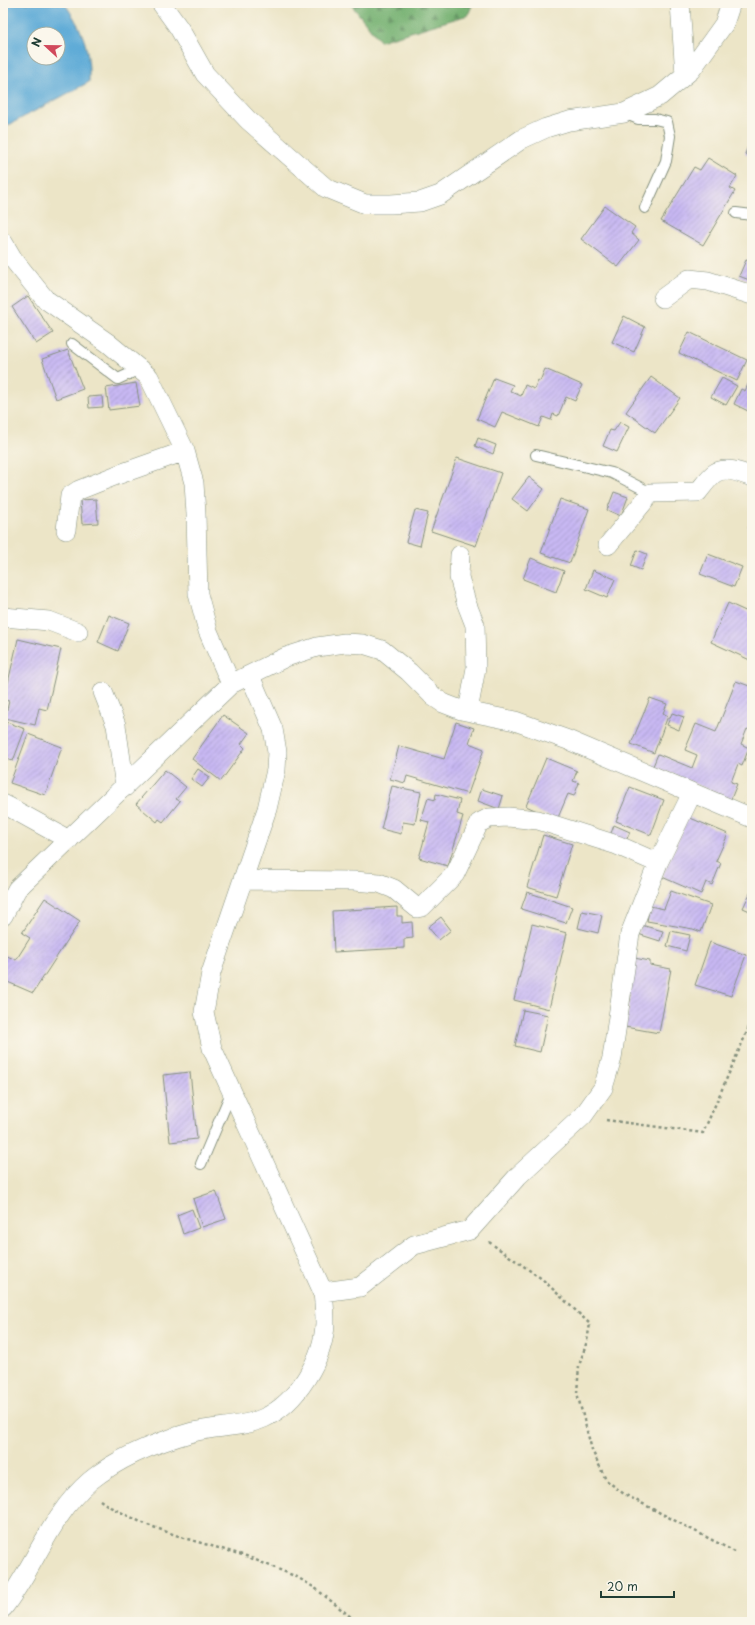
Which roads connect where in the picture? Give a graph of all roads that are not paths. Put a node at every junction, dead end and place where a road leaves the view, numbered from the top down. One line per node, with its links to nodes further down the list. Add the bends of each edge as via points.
1 (161, 3): 5 (street, via 205,74 248,120 326,188 365,204 420,202 440,195 528,136 569,121)
2 (680, 3): 4 (street)
3 (731, 3): 4 (street, via 724,24)
4 (685, 75): 5 (street, via 660,96)
5 (624, 112): 6 (lane, via 638,119 667,122 670,136 666,161)
6 (645, 208)
7 (736, 213): 8 (lane)
8 (752, 215)
9 (3, 242): 13 (street, via 13,259 45,299 108,343)
10 (752, 295): 11 (street, via 708,281 690,280)
11 (663, 298)
12 (72, 344): 13 (lane, via 118,378)
13 (140, 370): 14 (street, via 149,377)
14 (185, 451): 18 (street, via 79,490 70,496); 24 (street, via 194,483 198,594 208,631)
15 (536, 455): 17 (lane, via 612,473)
16 (752, 477): 17 (street, via 724,470 715,473 698,492)
17 (651, 493): 19 (street)
18 (66, 530)
19 (608, 546)
20 (460, 555): 26 (street, via 459,577 475,625 476,668)
21 (3, 617): 22 (street, via 49,621)
22 (78, 632)
23 (250, 676): 24 (street); 26 (street, via 286,657 317,647 345,643 363,644 382,650 443,703); 33 (street, via 274,729 277,752 276,770 267,809)
24 (231, 684): 27 (street)
25 (103, 692): 27 (street, via 116,725)
26 (468, 711): 28 (street, via 515,721 568,740)
27 (125, 787): 31 (street)
28 (692, 793): 30 (street); 32 (street)
29 (3, 804): 31 (street)
30 (752, 818)
31 (68, 840): 34 (street, via 17,889)
32 (658, 863): 33 (street, via 616,845 538,820 508,817 490,818 479,823 455,874 422,907 417,908 394,890 379,883); 37 (street, via 630,934 612,1058 603,1088 583,1116 518,1176 470,1230 414,1245 360,1287)
33 (242, 880): 35 (street, via 211,973 204,1012 212,1048)
34 (3, 916)
35 (231, 1093): 36 (lane); 37 (street)
36 (201, 1164)
37 (323, 1292): 38 (street, via 325,1323 319,1354 301,1386 284,1406 264,1418 194,1432 136,1452 90,1481 68,1503)
38 (3, 1608)

